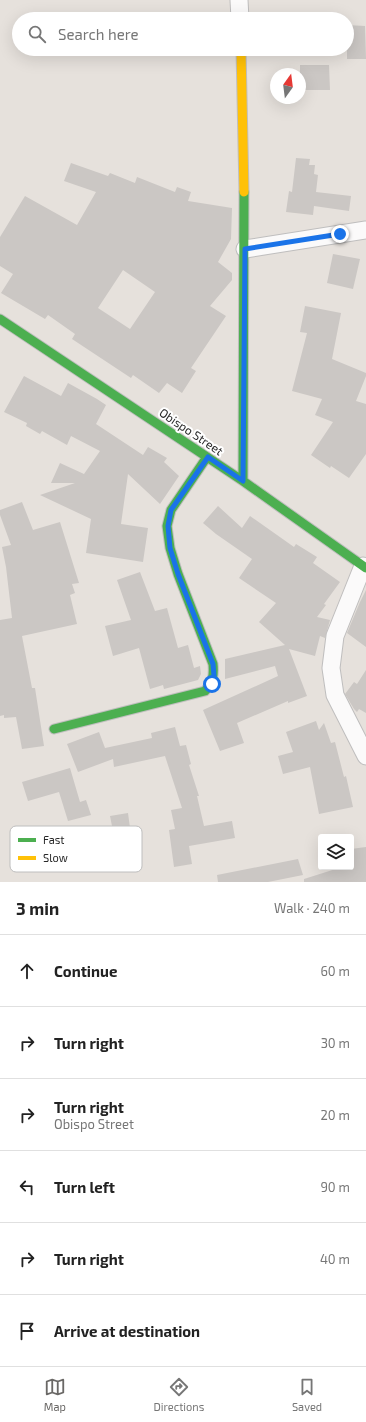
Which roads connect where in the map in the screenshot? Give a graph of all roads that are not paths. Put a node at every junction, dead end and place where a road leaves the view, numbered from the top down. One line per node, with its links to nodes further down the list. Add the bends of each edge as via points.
1 (239, 0): 2 (street)
2 (240, 12)
3 (241, 56): 5 (street)
4 (366, 230): 5 (street)
5 (245, 249): 8 (street)
6 (0, 319): 7 (street, Obispo Street)
7 (208, 457): 8 (street, Obispo Street); 10 (street, via 171,510 168,526 170,548 178,574 213,664 212,684 205,691)
8 (243, 481): 9 (street, Obispo Street)
9 (364, 567): 11 (street, via 335,636 331,668 335,695)
10 (54, 729)
11 (366, 756)

